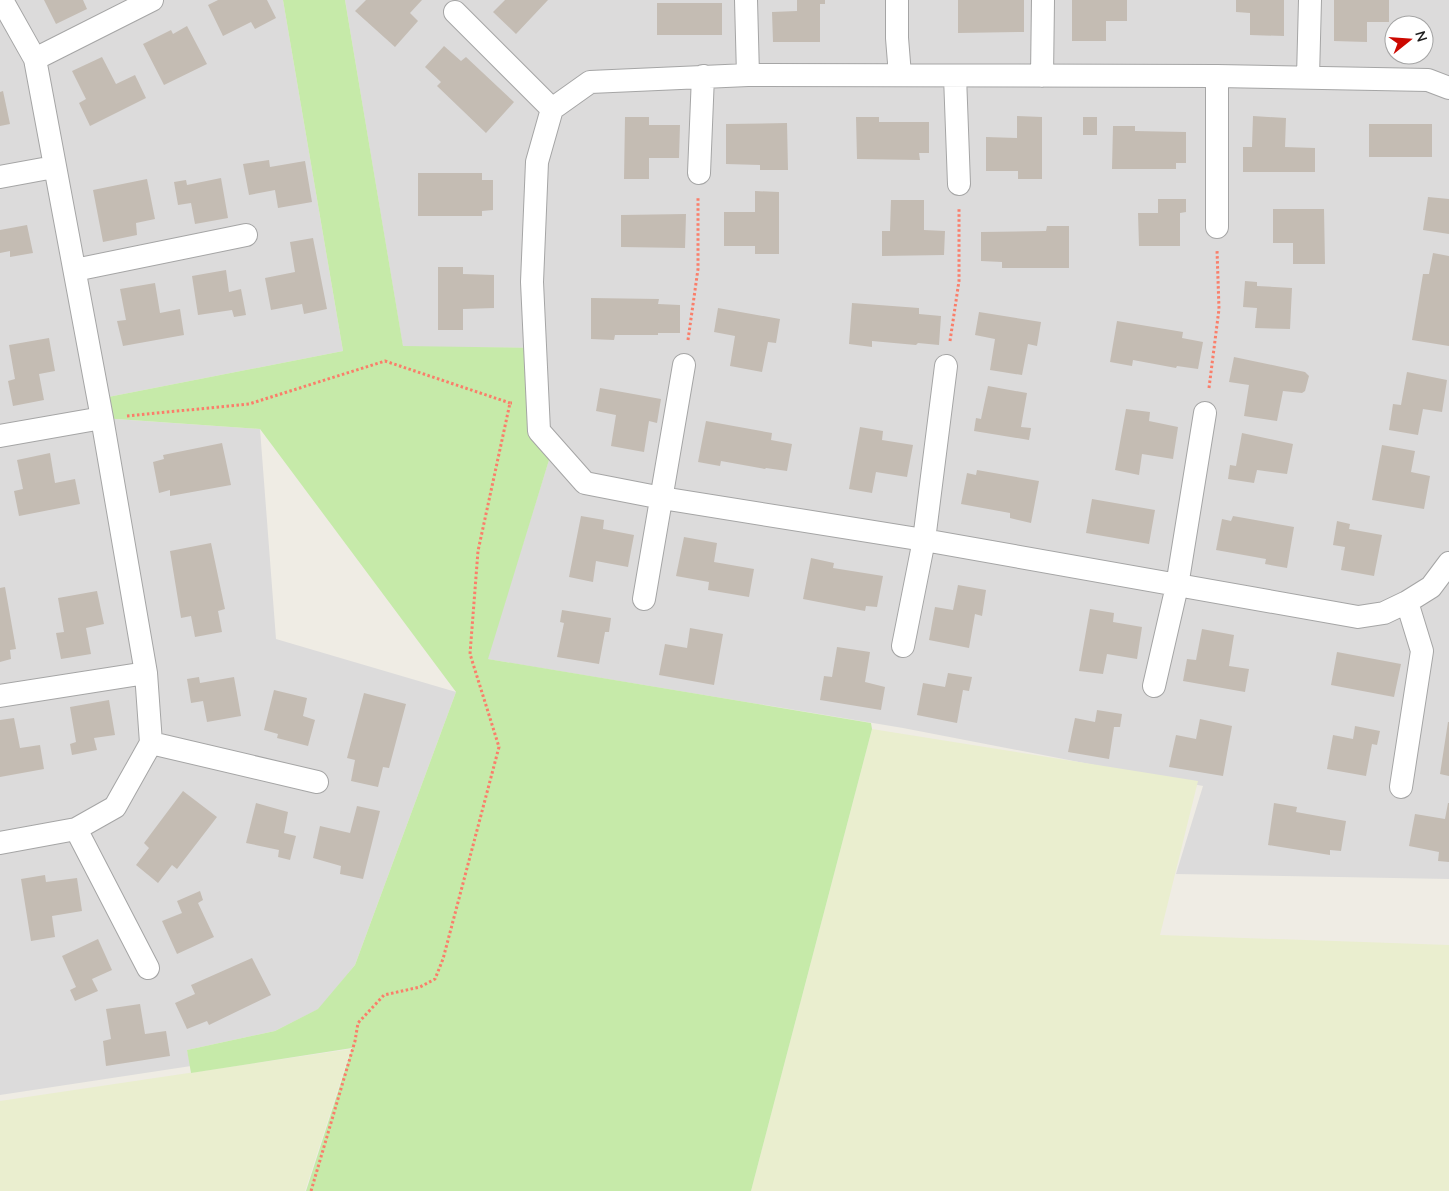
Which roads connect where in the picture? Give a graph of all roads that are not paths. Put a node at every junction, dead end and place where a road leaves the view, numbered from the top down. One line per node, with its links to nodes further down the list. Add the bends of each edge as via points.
1 (0, 0): 8 (street)
2 (152, 0): 8 (street)
3 (746, 0): 9 (street)
4 (897, 0): 10 (street)
5 (1043, 0): 13 (street)
6 (1310, 0): 15 (street)
7 (456, 12): 17 (street)
8 (35, 59): 18 (street)
9 (748, 75): 10 (street); 11 (street)
10 (900, 75): 12 (street)
11 (704, 76): 17 (street, via 590,82); 19 (street)
12 (955, 76): 13 (street); 21 (street)
13 (1042, 76): 14 (street)
14 (1217, 76): 15 (street); 22 (street)
15 (1308, 77): 16 (street, via 1428,80)
16 (1449, 88)
17 (552, 109): 30 (street, via 537,162 532,282 539,431 585,483)
18 (54, 167): 20 (street); 24 (street)
19 (699, 173)
20 (0, 178)
21 (959, 184)
22 (1217, 227)
23 (246, 235): 24 (street)
24 (74, 270): 28 (street)
25 (684, 365): 30 (street)
26 (946, 366): 31 (street)
27 (1205, 413): 33 (street)
28 (102, 418): 29 (street); 37 (street)
29 (0, 436)
30 (662, 498): 31 (street); 34 (street)
31 (924, 540): 33 (street); 36 (street)
32 (1449, 564): 35 (street, via 1431,587)
33 (1176, 586): 35 (street, via 1358,617 1384,613); 38 (street)
34 (644, 599)
35 (1408, 602): 42 (street, via 1422,652)
36 (903, 646)
37 (146, 673): 39 (street); 40 (street)
38 (1154, 686)
39 (0, 696)
40 (151, 743): 41 (street); 43 (street, via 115,807)
41 (317, 782)
42 (1401, 786)
43 (76, 830): 44 (street); 45 (street)
44 (0, 843)
45 (148, 968)

